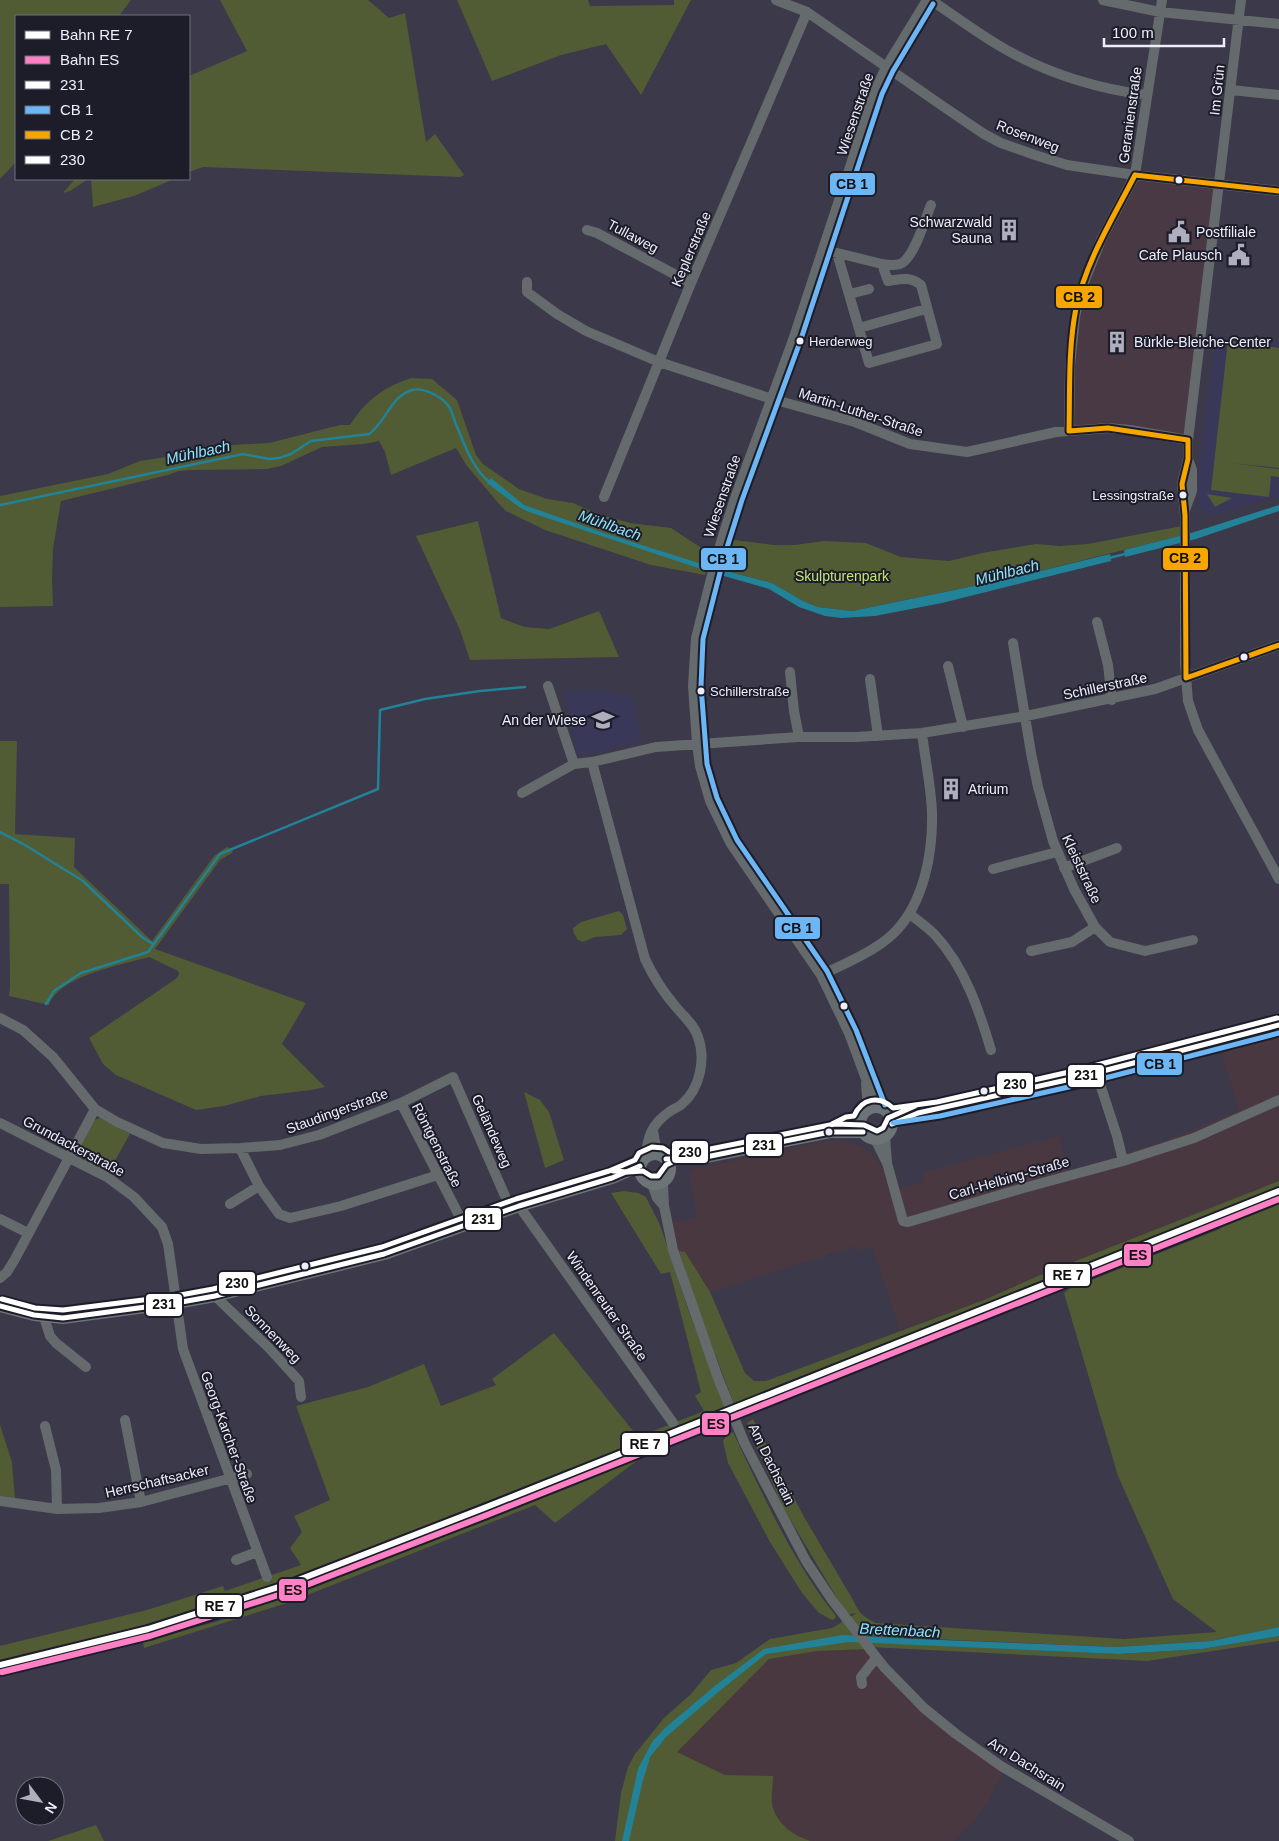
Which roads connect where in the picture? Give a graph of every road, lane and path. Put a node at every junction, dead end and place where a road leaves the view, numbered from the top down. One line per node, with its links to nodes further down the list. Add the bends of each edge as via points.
1 (776, 0): 6 (street, Rosenweg)
2 (929, 0): 10 (street, Wiesenstraße); 12 (street, via 999,45 1049,70 1096,86)
3 (1103, 0): 7 (street)
4 (1162, 0): 7 (street, Geranienstraße)
5 (1241, 0): 8 (street, Im Grün)
6 (807, 12): 10 (street, Rosenweg); 23 (street, Keplerstraße)
7 (1160, 12): 8 (street); 12 (street, Geranienstraße)
8 (1239, 19): 9 (street); 11 (street, Im Grün)
9 (1279, 24)
10 (886, 67): 14 (street, Rosenweg, via 1001,143 1067,165); 19 (street, Wiesenstraße, via 875,91)
11 (1232, 90): 13 (street); 15 (street, Im Grün)
12 (1146, 94): 14 (street, Geranienstraße)
13 (1279, 95)
14 (1136, 175): 15 (street, Rosenweg); 30 (street, via 1101,240 1081,290 1070,366)
15 (1220, 184): 16 (street, Rosenweg); 31 (street)
16 (1279, 191)
17 (931, 205): 21 (street, via 909,257 902,263)
18 (587, 230): 23 (street, Tullaweg)
19 (824, 250): 20 (street); 29 (street, Wiesenstraße)
20 (837, 253): 21 (street); 25 (street)
21 (882, 264): 26 (street, via 888,281 905,278 921,285)
22 (527, 282): 28 (street, Martin-Luther-Straße, via 527,292 557,314 586,331)
23 (691, 283): 28 (street, Keplerstraße)
24 (869, 289): 25 (street)
25 (850, 294): 27 (street)
26 (926, 309): 27 (street); 27 (street, via 937,344 869,363)
27 (859, 328)
28 (659, 362): 29 (street, Martin-Luther-Straße); 32 (street, Keplerstraße)
29 (772, 399): 30 (street, Martin-Luther-Straße, via 855,422 910,444 955,451 967,452); 47 (street, Wiesenstraße, via 735,498 710,578 696,638 693,686)
30 (1069, 431): 31 (street, Martin-Luther-Straße, via 1108,428)
31 (1188, 440): 38 (street, via 1192,491 1185,510)
32 (604, 497)
33 (1097, 622): 41 (street, via 1108,665)
34 (1013, 643): 42 (street, Kleiststraße)
35 (1279, 646): 38 (street, Schillerstraße)
36 (948, 666): 43 (street)
37 (790, 672): 46 (street)
38 (1186, 678): 41 (street, Schillerstraße); 55 (street, via 1188,701 1196,725)
39 (870, 679): 45 (street)
40 (548, 686): 49 (street)
41 (1112, 700): 42 (street, Schillerstraße)
42 (1026, 716): 43 (street, Schillerstraße); 52 (street, Kleiststraße, via 1038,787)
43 (963, 727): 44 (street, Schillerstraße)
44 (922, 733): 45 (street, Schillerstraße); 56 (street, via 932,811 931,843 924,876)
45 (878, 736): 46 (street, Schillerstraße)
46 (799, 737): 47 (street, Schillerstraße)
47 (696, 743): 48 (street, Schillerstraße, via 656,747); 60 (street, Wiesenstraße, via 710,801 729,841)
48 (592, 762): 49 (street, Schillerstraße); 78 (street, Am Dachsrain, via 645,959 653,976 690,1022 700,1047 701,1068 692,1093 682,1105 658,1120 653,1130)
49 (574, 764): 50 (street, Schillerstraße)
50 (522, 793)
51 (1117, 848): 53 (street)
52 (1057, 852): 53 (street, Kleiststraße); 54 (street)
53 (1064, 868): 57 (street, Kleiststraße)
54 (993, 869)
55 (1279, 879)
56 (910, 914): 60 (street, via 887,939); 63 (street, via 936,936 957,965 975,998)
57 (1096, 927): 58 (street, Kleiststraße, via 1110,942 1145,951); 59 (street, via 1072,942)
58 (1193, 940)
59 (1031, 951)
60 (821, 975): 68 (street, Wiesenstraße, via 874,1095)
61 (0, 1018): 69 (street, Staudingerstraße, via 23,1030 53,1057)
62 (1279, 1025): 70 (main road, via 1080,1077 918,1113 902,1113)
63 (990, 1050)
64 (453, 1077): 67 (street, Staudingerstraße); 81 (street, Geländeweg)
65 (1100, 1084): 77 (street)
66 (1279, 1100): 77 (street, Carl-Helbing-Straße, via 1194,1138)
67 (401, 1103): 74 (street, Staudingerstraße, via 319,1135 280,1145); 79 (street, Röntgenstraße)
68 (873, 1108): 70 (main road, via 885,1109); 72 (main road, via 862,1116)
69 (95, 1109): 74 (street, Staudingerstraße, via 163,1142 200,1149); 75 (street)
70 (892, 1120): 73 (main road, via 891,1130)
71 (0, 1123): 75 (street, Grundackerstraße)
72 (862, 1127): 73 (main road, via 868,1137); 76 (main road)
73 (880, 1138): 77 (street, Carl-Helbing-Straße, via 903,1221 908,1222)
74 (240, 1148): 80 (street)
75 (69, 1157): 86 (street); 89 (street, Grundackerstraße, via 120,1185 162,1227 168,1244)
76 (696, 1159): 78 (main road); 78 (main road, via 670,1171 668,1178)
77 (1123, 1161)
78 (652, 1169): 83 (main road); 105 (street, Am Dachsrain, via 657,1198 664,1206 674,1250 718,1378 744,1442 806,1560)
79 (438, 1175): 80 (street, via 341,1206 290,1218 279,1214); 85 (street, Röntgenstraße)
80 (259, 1186): 82 (street)
81 (505, 1196)
82 (230, 1204)
83 (519, 1206): 85 (main road); 95 (street, Windenreuter Straße)
84 (0, 1219): 86 (street)
85 (464, 1225): 88 (main road, via 384,1254)
86 (28, 1233): 87 (street, via 7,1272)
87 (0, 1278)
88 (214, 1296): 89 (main road); 93 (street, Sonnenweg, via 299,1381)
89 (176, 1303): 91 (main road, via 63,1318); 98 (street, Georg-Karcher-Straße, via 183,1349)
90 (0, 1306): 91 (main road)
91 (44, 1316): 92 (street, via 50,1336)
92 (86, 1367)
93 (301, 1397)
94 (124, 1420): 100 (street)
95 (673, 1422)
96 (45, 1426): 101 (street, via 56,1470)
97 (247, 1474): 98 (street, Herrschaftsacker)
98 (230, 1479): 100 (street, Herrschaftsacker); 102 (street, Georg-Karcher-Straße)
99 (0, 1502): 101 (street, Herrschaftsacker)
100 (141, 1502): 101 (street, Herrschaftsacker)
101 (57, 1509)
102 (257, 1552): 103 (street); 104 (street, Georg-Karcher-Straße)
103 (236, 1560)
104 (267, 1577)
105 (876, 1658): 106 (street, via 861,1677); 107 (street, Am Dachsrain, via 924,1708 956,1734 998,1764)
106 (862, 1684)
107 (1129, 1841)

